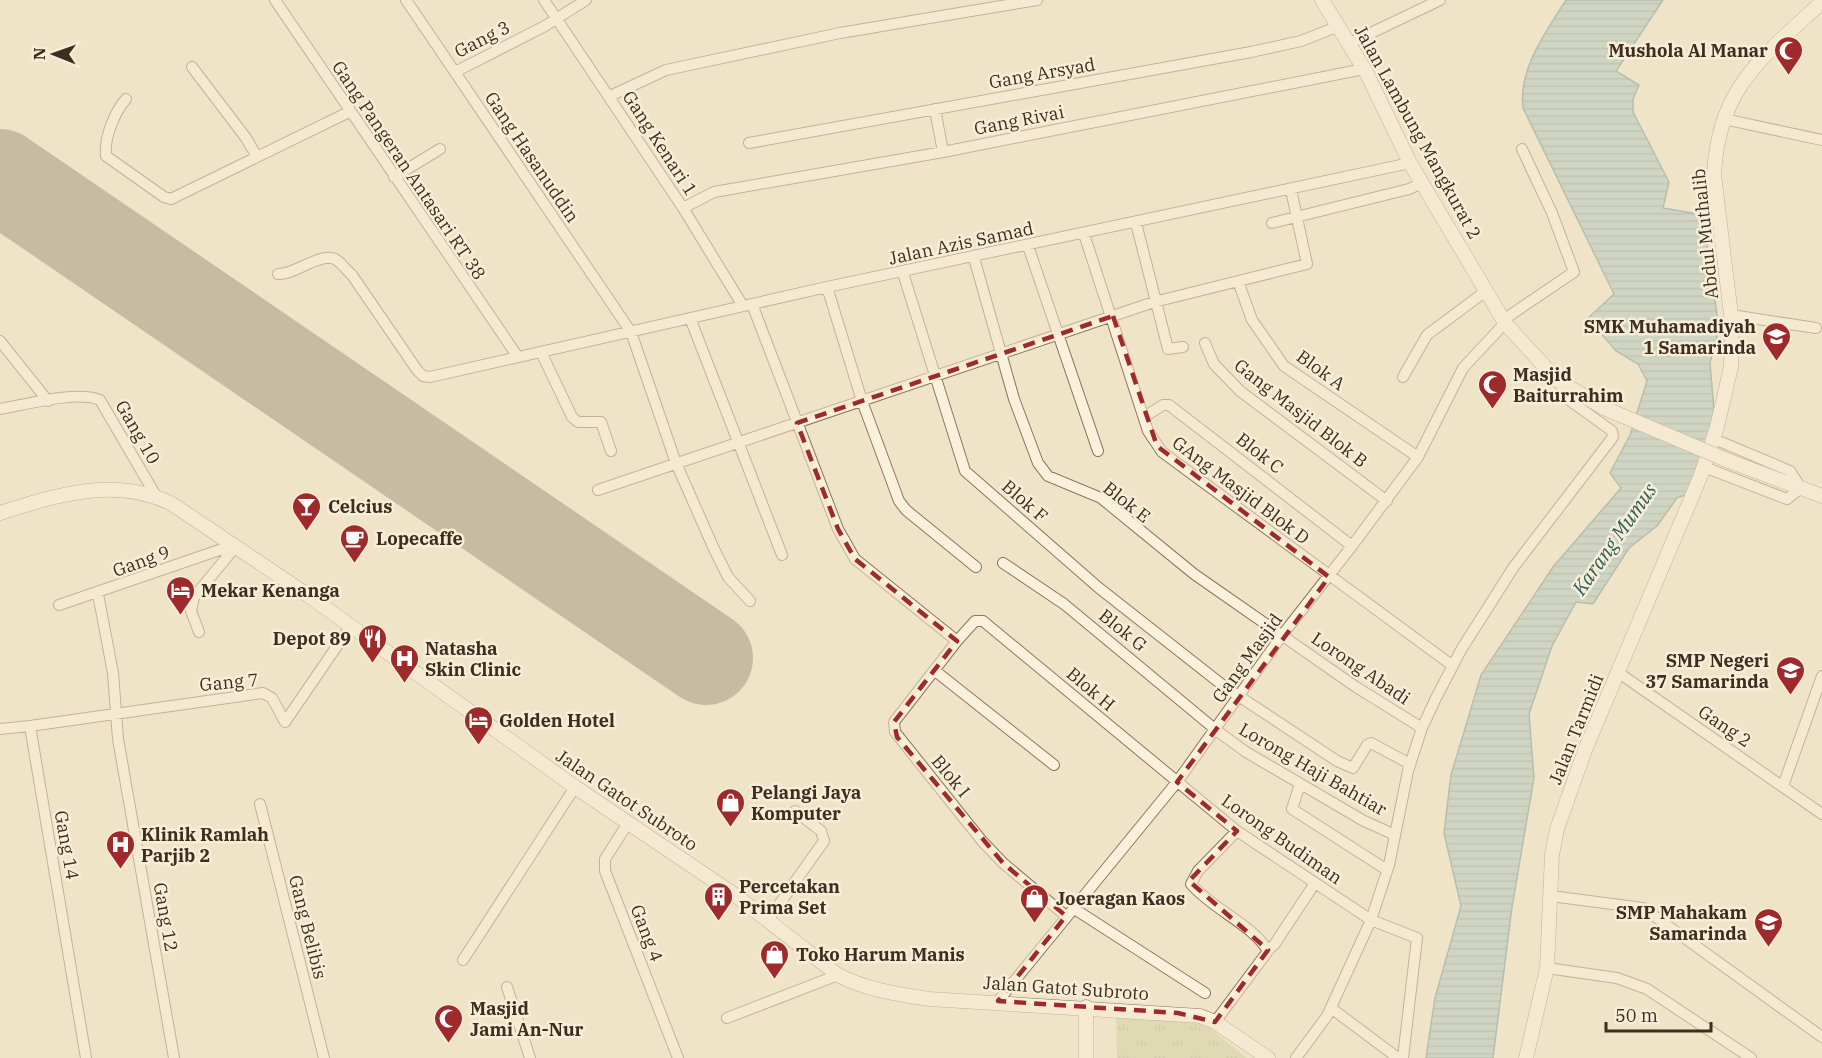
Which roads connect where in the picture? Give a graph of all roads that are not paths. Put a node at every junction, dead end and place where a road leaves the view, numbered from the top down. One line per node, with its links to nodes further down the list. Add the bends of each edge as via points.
1 (275, 0): 18 (street, Gang Pangeran Antasari RT 38)
2 (406, 0): 14 (street, Gang Hasanuddin)
3 (544, 0): 9 (street, Gang Kenari 1)
4 (586, 0): 9 (street, Gang 3)
5 (1037, 0): 15 (street, via 840,33 666,70)
6 (1323, 0): 10 (street, Jalan Lambung Mangkurat 2)
7 (1440, 0): 11 (street)
8 (1822, 2): 19 (street, Abdul Muthalib, via 1747,76 1732,97)
9 (556, 18): 14 (street, Gang 3); 15 (street, Gang Kenari 1)
10 (1339, 26): 11 (street, Jalan Lambung Mangkurat 2); 17 (street, Gang Arsyad, via 1262,50)
11 (1350, 44): 13 (street, Jalan Lambung Mangkurat 2)
12 (192, 67): 25 (street)
13 (1364, 69): 24 (street, Gang Rivai); 26 (street, Jalan Lambung Mangkurat 2)
14 (454, 72): 49 (street, Gang Hasanuddin)
15 (610, 96): 30 (street, Gang Kenari 1)
16 (126, 99): 25 (street, via 117,111 105,146 106,156 165,197 175,198)
17 (935, 109): 21 (street, Gang Arsyad); 24 (street)
18 (349, 112): 25 (street); 27 (street, Gang Pangeran Antasari RT 38)
19 (1724, 119): 20 (street); 44 (street, Abdul Muthalib, via 1714,175)
20 (1822, 141)
21 (749, 143)
22 (440, 149): 27 (street)
23 (1522, 149): 47 (street, Gang Masjid, via 1574,272)
24 (943, 152): 30 (street, Gang Rivai, via 714,192)
25 (257, 157)
26 (1410, 163): 28 (street, Jalan Lambung Mangkurat 2); 29 (street, Jalan Azis Samad)
27 (394, 177): 56 (street, Gang Pangeran Antasari RT 38)
28 (1422, 183): 31 (street); 41 (street, Jalan Lambung Mangkurat 2)
29 (1291, 190): 31 (street); 32 (street, Jalan Azis Samad)
30 (683, 208): 43 (street, Gang Kenari 1)
31 (1296, 218): 33 (street); 39 (street, via 1307,264)
32 (1136, 223): 34 (street, Jalan Azis Samad); 42 (street)
33 (1272, 223)
34 (1084, 234): 35 (street, Jalan Azis Samad); 45 (street, GAng Masjid Blok D)
35 (1028, 246): 36 (street, Jalan Azis Samad); 50 (street)
36 (974, 258): 37 (street, Jalan Azis Samad); 55 (street, Blok E)
37 (903, 273): 40 (street, Jalan Azis Samad); 57 (street, Blok F)
38 (278, 274): 56 (street, Jalan Azis Samad, via 294,273 320,259 339,261 423,376)
39 (1238, 281): 42 (street); 69 (street, Blok A, via 1252,320 1284,366)
40 (826, 287): 43 (street, Jalan Azis Samad); 61 (street)
41 (1486, 291): 47 (street, Jalan Lambung Mangkurat 2); 58 (street, via 1427,335)
42 (1154, 302): 45 (street); 53 (street, via 1168,349)
43 (748, 305): 46 (street, Jalan Azis Samad); 64 (street, Gang Kenari 1)
44 (1731, 315): 48 (street); 65 (street, Abdul Muthalib, via 1731,367)
45 (1113, 316): 50 (street); 63 (street, GAng Masjid Blok D)
46 (690, 318): 49 (street, Jalan Azis Samad); 66 (street)
47 (1504, 321): 59 (street, Jalan Lambung Mangkurat 2); 69 (street, Gang Masjid, via 1463,368)
48 (1816, 328)
49 (631, 332): 54 (street, Jalan Azis Samad); 70 (street, Gang Hasanuddin)
50 (1058, 334): 55 (street); 68 (street)
51 (0, 341): 60 (street)
52 (1205, 344): 76 (street, Gang Masjid Blok B, via 1214,364 1240,391)
53 (1184, 347)
54 (541, 352): 56 (street, Jalan Azis Samad); 67 (street, via 572,417 578,422 601,422)
55 (1000, 353): 57 (street); 90 (street, Blok E, via 1038,464 1048,476 1101,498 1194,574)
56 (518, 357)
57 (935, 374): 61 (street); 96 (street, Blok F, via 965,471 1099,588)
58 (1403, 377)
59 (1557, 380): 72 (street, Jalan Lambung Mangkurat 2, bridge, via 1604,408); 92 (street, via 1569,400 1612,431 1613,438 1524,552)
60 (48, 401): 62 (street); 74 (street, Gang 10, via 89,397 100,400)
61 (862, 401): 64 (street); 82 (street, via 899,501)
62 (0, 409)
63 (1144, 417): 79 (street, Blok C, via 1169,405); 83 (street, GAng Masjid Blok D, via 1162,452)
64 (797, 423): 66 (street); 91 (street, Gang Kenari 1, via 845,545 855,559)
65 (1715, 433): 71 (street, Jalan Tarmidi); 72 (street, via 1790,471)
66 (736, 443): 70 (street); 80 (street)
67 (611, 451)
68 (1098, 451)
69 (1418, 457): 76 (street, Gang Masjid)
70 (676, 462): 73 (street); 85 (street, Gang Hasanuddin, via 720,563)
71 (1704, 467): 72 (street, via 1787,499); 94 (street, Jalan Tarmidi)
72 (1802, 488): 75 (street, Jalan Lambung Mangkurat 2)
73 (598, 490)
74 (156, 496): 77 (street, Jalan Gatot Subroto, via 120,490 77,492); 78 (street, Jalan Gatot Subroto)
75 (1822, 496)
76 (1387, 501): 79 (street, Gang Masjid)
77 (0, 513)
78 (235, 546): 84 (street, Gang 9); 88 (street, Jalan Gatot Subroto); 89 (street, via 191,604 192,619)
79 (1352, 546): 83 (street, Gang Masjid)
80 (782, 555)
81 (1003, 563): 101 (street, Blok G, via 1064,604)
82 (976, 567)
83 (1329, 577): 90 (street, Gang Masjid); 92 (street, GAng Masjid Blok D)
84 (98, 594): 86 (street, Gang 9); 97 (street, Gang 12)
85 (750, 601)
86 (59, 605)
87 (983, 621): 91 (street, Blok I, via 975,621); 104 (street, Blok H)
88 (350, 627): 97 (street, Gang 7, via 285,722 272,698 263,693); 107 (street, Jalan Gatot Subroto)
89 (199, 632)
90 (1282, 634): 96 (street, Gang Masjid); 99 (street, Lorong Abadi)
91 (957, 641): 93 (street, Blok I)
92 (1453, 666): 99 (street)
93 (934, 670): 103 (street); 117 (street, Blok I, via 894,722 897,737 1003,863)
94 (1619, 673): 106 (street, Gang 2); 116 (street, Jalan Tarmidi, via 1557,830)
95 (1822, 676): 106 (street)
96 (1239, 695): 101 (street, Gang Masjid); 102 (street, Blok F, via 1348,768 1355,767 1371,743)
97 (118, 711): 98 (street); 133 (street, Gang 12, via 118,739)
98 (30, 726): 100 (street); 132 (street, Gang 14)
99 (1422, 728): 102 (street)
100 (0, 729)
101 (1216, 730): 104 (street, Gang Masjid); 105 (street, Lorong Haji Bahtiar)
102 (1410, 764): 113 (street)
103 (1054, 765)
104 (1177, 782): 112 (street, Lorong Budiman); 117 (street, Gang Masjid)
105 (1300, 784): 113 (street, Lorong Haji Bahtiar); 114 (street, via 1292,809)
106 (1783, 786): 110 (street, Gang 2)
107 (575, 787): 111 (street, Jalan Gatot Subroto); 121 (street)
108 (260, 804): 134 (street, Gang Belibis)
109 (795, 811): 118 (street, via 821,831 824,841)
110 (1822, 814)
111 (628, 823): 118 (street, Jalan Gatot Subroto); 136 (street, Gang 4, via 605,859 605,871)
112 (1237, 831): 115 (street, Lorong Budiman); 120 (street, via 1191,884)
113 (1395, 835): 114 (street)
114 (1387, 870): 119 (street)
115 (1315, 883): 119 (street, Lorong Budiman); 120 (street)
116 (1551, 896): 122 (street, Jalan Tarmidi); 131 (street, via 1643,908)
117 (1070, 912): 125 (street, Blok I); 126 (street, Gang Masjid)
118 (768, 920): 123 (street, Jalan Gatot Subroto)
119 (1371, 920): 128 (street); 141 (street, Lorong Budiman, via 1417,938)
120 (1268, 950): 130 (street)
121 (463, 960)
122 (1546, 968): 142 (street, Jalan Tarmidi); 143 (street, via 1617,978 1647,988)
123 (838, 975): 126 (street, Jalan Gatot Subroto, via 885,992 929,999); 129 (street)
124 (507, 987): 135 (street)
125 (1205, 993)
126 (998, 1001): 127 (street, Jalan Gatot Subroto)
127 (1086, 1007): 130 (street, Jalan Gatot Subroto, via 1184,1014); 137 (street)
128 (1331, 1008): 139 (street); 140 (street)
129 (727, 1018)
130 (1215, 1022): 138 (street, Jalan Gatot Subroto)
131 (1822, 1036)
132 (86, 1058)
133 (174, 1058)
134 (324, 1058)
135 (530, 1058)
136 (678, 1058)
137 (1086, 1058)
138 (1268, 1058)
139 (1296, 1058)
140 (1398, 1058)
141 (1403, 1058)
142 (1526, 1058)
143 (1751, 1058)

